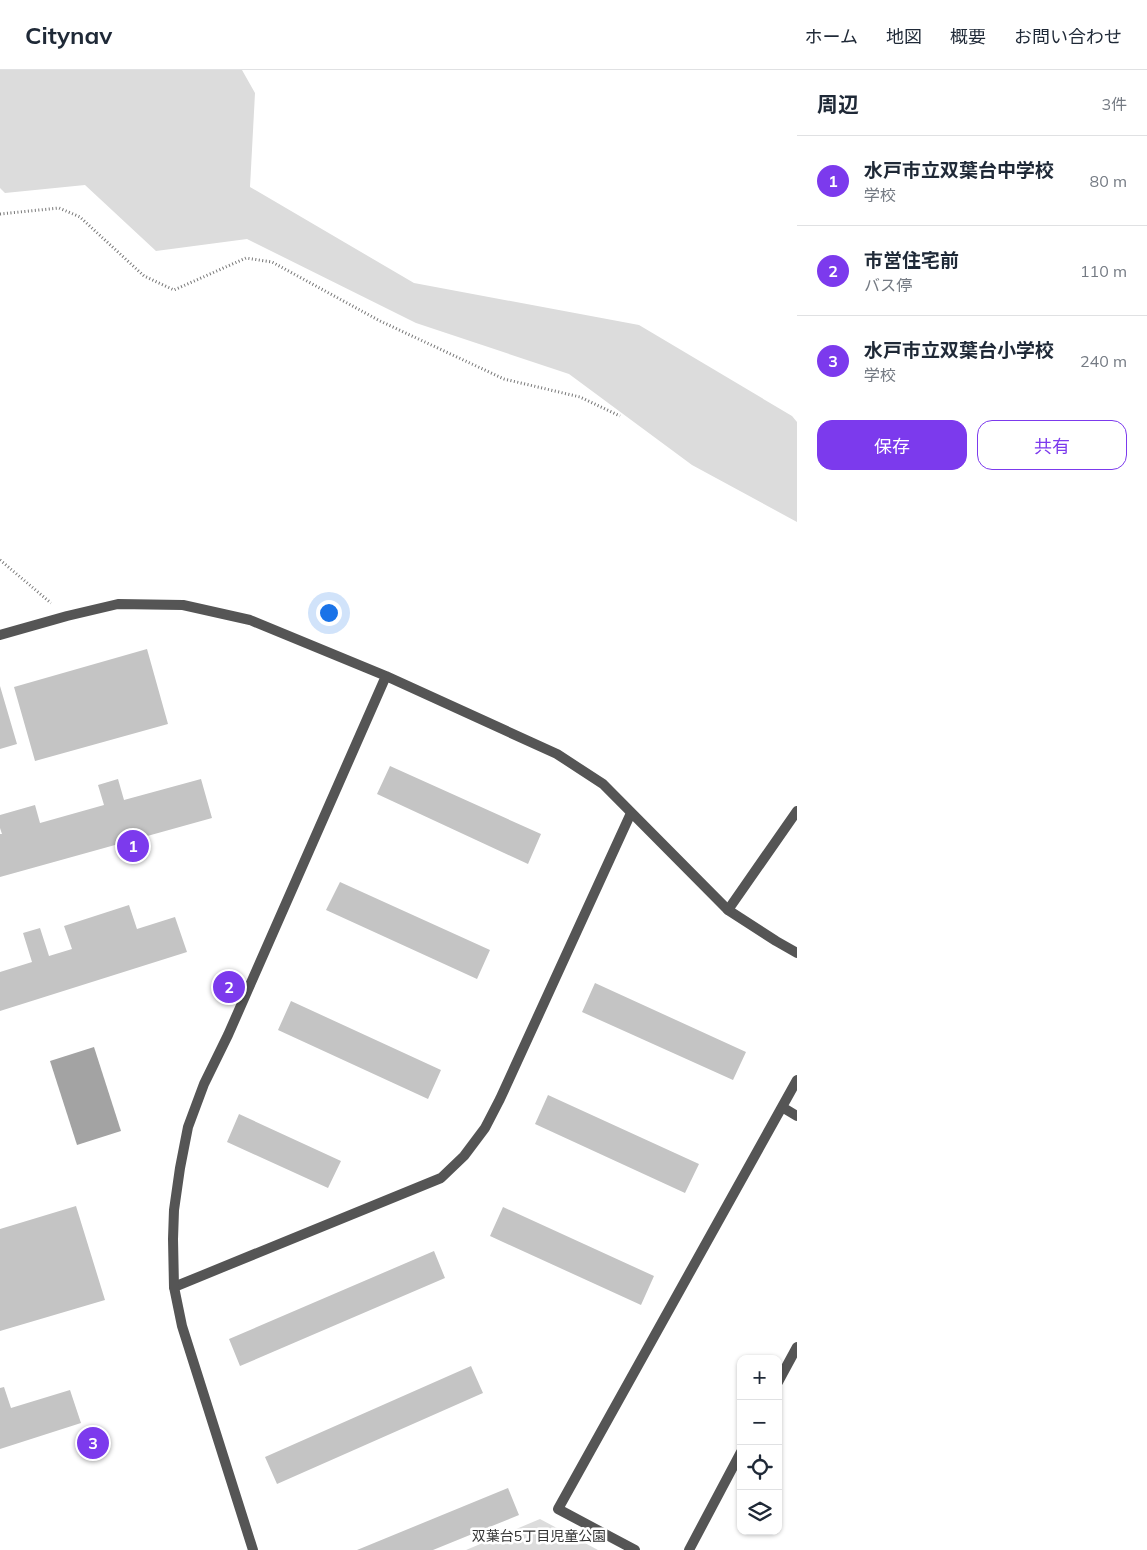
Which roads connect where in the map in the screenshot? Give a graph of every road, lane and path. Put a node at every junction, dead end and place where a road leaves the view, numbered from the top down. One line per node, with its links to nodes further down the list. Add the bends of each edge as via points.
1 (0, 214): 2 (path, via 60,208 80,217 144,276 174,290 246,258 272,262 380,321 504,379 580,397)
2 (620, 416)
3 (0, 560): 4 (path)
4 (67, 616): 5 (street); 6 (street, via 118,604 182,605 250,620)
5 (0, 634)
6 (386, 676): 8 (street, via 557,754 604,784); 14 (street, via 204,1084 188,1127 174,1210)
7 (797, 811): 9 (street)
8 (631, 813): 9 (street); 14 (street, via 500,1099 485,1128 464,1156 440,1178)
9 (728, 910): 10 (street)
10 (797, 953)
11 (797, 1080): 12 (street)
12 (782, 1108): 13 (street); 19 (street, via 558,1509)
13 (797, 1116)
14 (174, 1287): 18 (street, via 187,1342)
15 (797, 1347): 16 (street)
16 (782, 1375)
17 (737, 1460): 20 (street)
18 (253, 1550)
19 (636, 1550)
20 (689, 1550)

